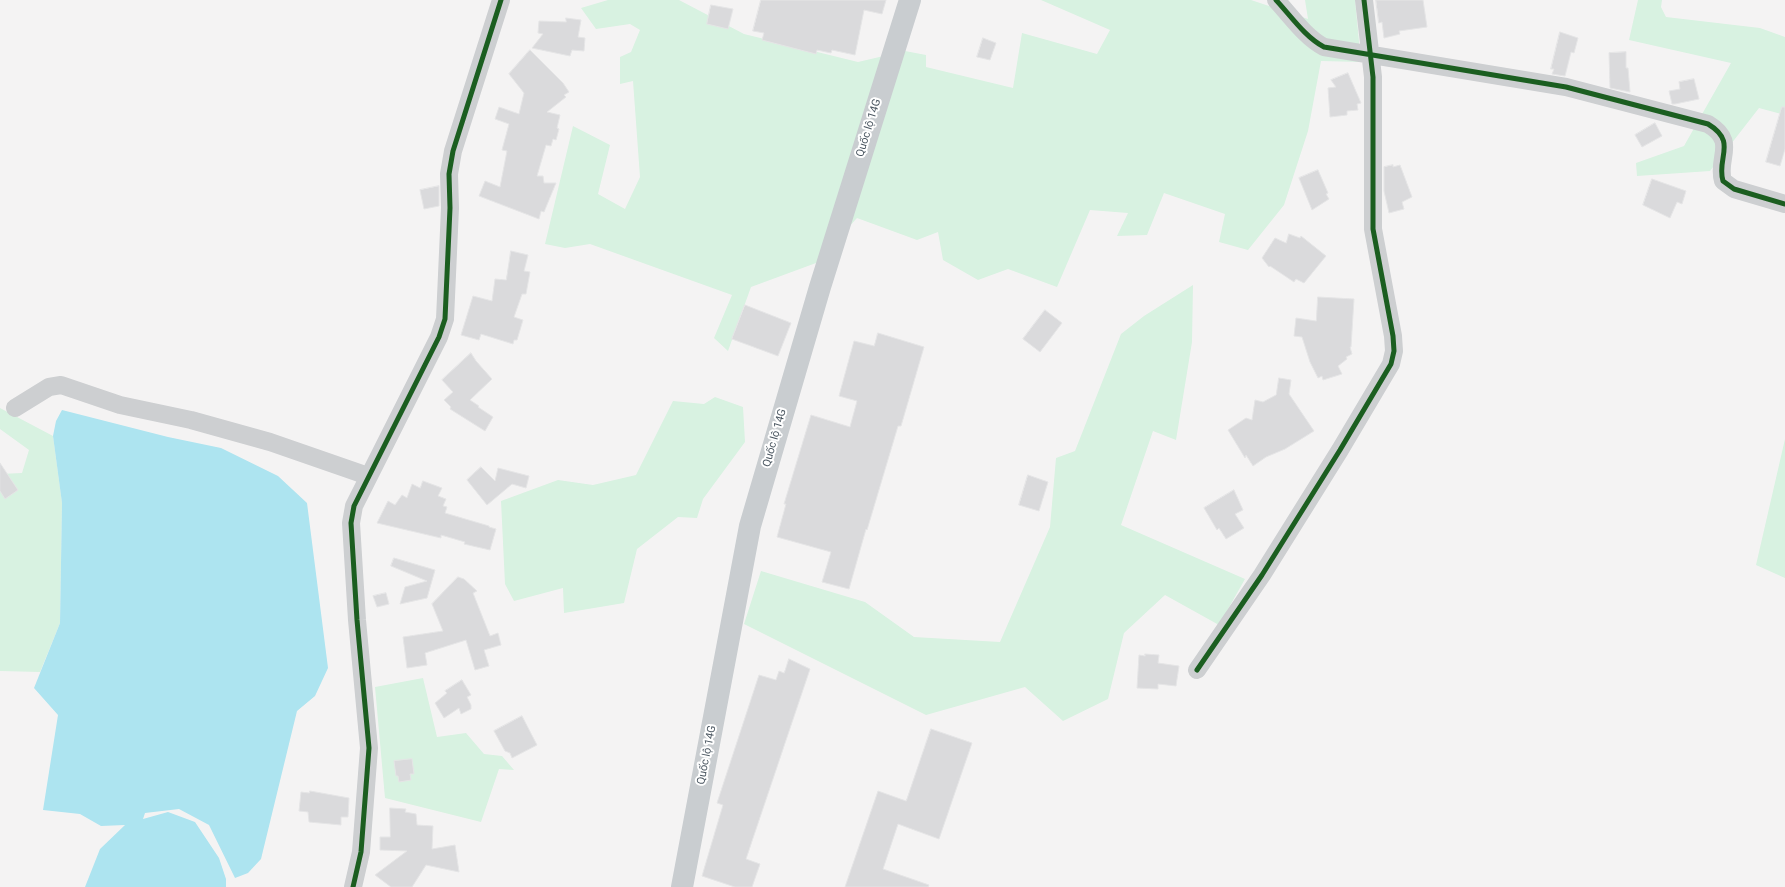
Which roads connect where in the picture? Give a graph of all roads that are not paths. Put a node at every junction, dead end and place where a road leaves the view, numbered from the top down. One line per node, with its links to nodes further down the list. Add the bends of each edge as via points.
1 (501, 0): 8 (street, via 453,151 449,174 445,319 439,337)
2 (910, 0): 11 (main road, Quốc lộ 14G, via 820,287 750,526)
3 (1276, 0): 5 (street, via 1317,44 1324,48)
4 (1364, 0): 5 (street)
5 (1371, 56): 6 (street, via 1566,87 1708,124 1724,141 1724,181 1734,188); 9 (street, via 1373,229 1393,336 1394,351 1391,364 1262,575)
6 (1785, 204)
7 (15, 408): 8 (street, via 49,387 61,385 120,405 191,420 270,442)
8 (368, 476): 10 (street, via 354,506 351,524 369,748 361,852)
9 (1197, 670)
10 (353, 887)
11 (682, 887)

